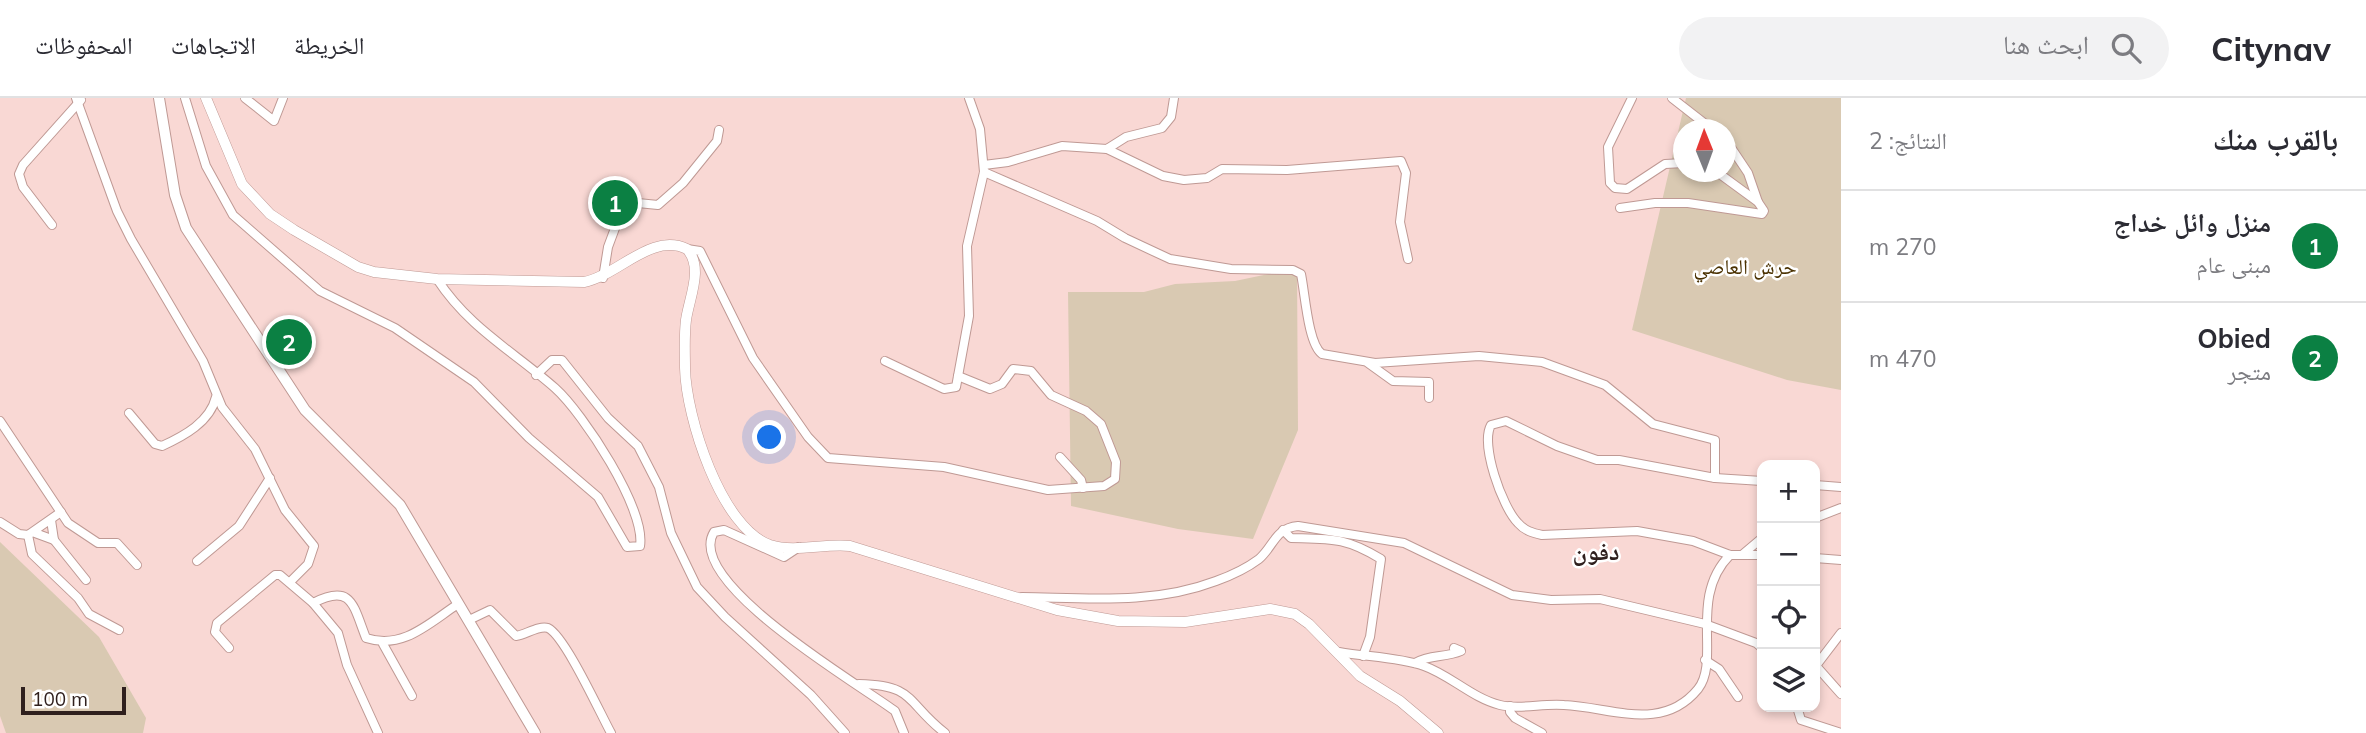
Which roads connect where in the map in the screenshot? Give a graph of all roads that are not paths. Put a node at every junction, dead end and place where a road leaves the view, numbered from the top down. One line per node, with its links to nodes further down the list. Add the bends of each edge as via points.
1 (159, 98): 61 (main road, via 175,195 186,228 305,410 400,505)
2 (185, 98): 27 (street, via 206,166 227,208 246,228 320,291 395,328 461,371 537,446 598,497 627,547 640,546 633,506 620,477 568,401)
3 (206, 98): 24 (street, via 242,184 270,214 358,267)
4 (245, 98): 5 (street, via 274,121)
5 (283, 98)
6 (969, 98): 16 (street)
7 (1174, 98): 13 (street, via 1171,117 1162,128 1126,137)
8 (1632, 98): 15 (street, via 1608,148 1610,183 1627,189 1665,164)
9 (1672, 98): 11 (street)
10 (80, 99): 20 (street, via 19,174 23,187); 29 (street, via 117,211 203,361)
11 (1699, 119)
12 (719, 130): 23 (street, via 717,141 670,195 658,205 638,203 621,212)
13 (1107, 149): 16 (street, via 1062,146); 22 (street, via 1163,176 1184,180 1207,178 1222,169 1254,172 1401,161 1406,173 1400,222)
14 (1736, 155): 18 (street)
15 (1673, 164)
16 (984, 169): 26 (street, via 1170,259 1301,274 1316,349); 28 (street, via 967,246 969,316)
17 (1731, 182): 18 (street)
18 (1758, 202): 19 (street, via 1762,214 1655,202)
19 (1620, 208)
20 (51, 225)
21 (687, 249): 23 (street, via 667,244 653,247); 39 (street, via 700,251 752,358 828,458 944,467 1048,490); 49 (street, via 695,265 685,325 685,372 709,465 728,506 745,529 772,545)
22 (1408, 259)
23 (603, 278): 24 (street, via 559,283)
24 (437, 279): 27 (street, via 470,319)
25 (885, 361): 28 (street, via 944,389 956,387)
26 (1368, 363): 30 (street, via 1393,381 1429,382); 35 (street, via 1479,356 1525,359 1574,372 1605,385 1653,424 1715,440)
27 (536, 375): 85 (street, via 552,360 562,360 608,418 633,438 654,478 671,533 697,587)
28 (958, 376): 39 (street, via 990,389 1002,384 1013,369 1031,370 1051,395 1095,417 1117,472 1108,484)
29 (216, 397): 31 (street, via 201,422 162,446 155,444); 34 (street, via 255,449)
30 (1429, 398)
31 (129, 412)
32 (0, 421): 41 (street)
33 (1060, 457): 39 (street, via 1082,480)
34 (270, 478): 55 (street, via 239,526); 58 (street, via 285,510 315,550)
35 (1715, 478): 36 (street); 51 (street, via 1597,460 1506,421 1491,425 1487,433 1509,510 1528,531 1563,535 1637,531 1693,541)
36 (1757, 481)
37 (1820, 485): 38 (street)
38 (1841, 487)
39 (1083, 488)
40 (1841, 508): 42 (street)
41 (61, 512): 43 (street); 56 (street, via 92,540 117,543)
42 (1820, 516)
43 (51, 520): 46 (street); 47 (street)
44 (0, 523): 46 (street, via 19,534)
45 (1283, 530): 59 (street, via 1261,557 1202,586 1138,599); 63 (street, via 1298,526 1404,542 1512,595 1600,599); 71 (street, via 1290,538 1314,536 1360,545 1381,559 1370,638)
46 (32, 534): 47 (street); 64 (street, via 32,554 78,597 89,614)
47 (54, 540): 57 (street)
48 (1757, 542): 50 (street)
49 (799, 547): 59 (street, via 829,543 850,547); 76 (street, via 784,557 724,530 714,532 711,540 717,570 742,597 771,625)
50 (1743, 554): 51 (street); 52 (street)
51 (1730, 555): 63 (street, via 1714,575)
52 (1757, 555)
53 (1820, 558): 54 (street)
54 (1841, 560)
55 (197, 561)
56 (137, 565)
57 (86, 580)
58 (290, 582): 60 (street); 68 (street, via 280,575 271,576 217,623 215,632)
59 (1020, 597): 70 (street, via 1057,610 1118,621 1185,622 1283,610 1309,624)
60 (313, 603): 66 (street, via 341,593 350,601 366,638); 82 (street, via 338,633 346,665)
61 (458, 604): 62 (main road); 66 (street, via 422,630)
62 (469, 620): 83 (main road); 84 (street, via 490,610 516,636 541,628 550,630 564,645)
63 (1705, 624): 67 (street); 72 (street)
64 (119, 630)
65 (1841, 633): 73 (street)
66 (383, 644): 78 (street)
67 (1757, 644)
68 (229, 648)
69 (1454, 648): 74 (street, via 1461,651 1426,656)
70 (1339, 652): 71 (street); 88 (street, via 1360,676)
71 (1363, 656): 74 (street)
72 (1705, 660): 79 (street, via 1719,669); 80 (street, via 1707,672 1698,690 1678,708 1653,717 1565,705)
73 (1820, 662)
74 (1415, 663): 80 (street, via 1483,698)
75 (1820, 671): 77 (street)
76 (858, 684): 86 (street, via 895,711); 87 (street, via 906,692)
77 (1841, 694)
78 (412, 695)
79 (1738, 697)
80 (1510, 706): 89 (street, via 1515,719)
81 (1799, 712): 90 (street, via 1807,724)
82 (378, 733)
83 (535, 733)
84 (611, 733)
85 (845, 733)
86 (904, 733)
87 (945, 733)
88 (1438, 733)
89 (1542, 733)
90 (1841, 733)

